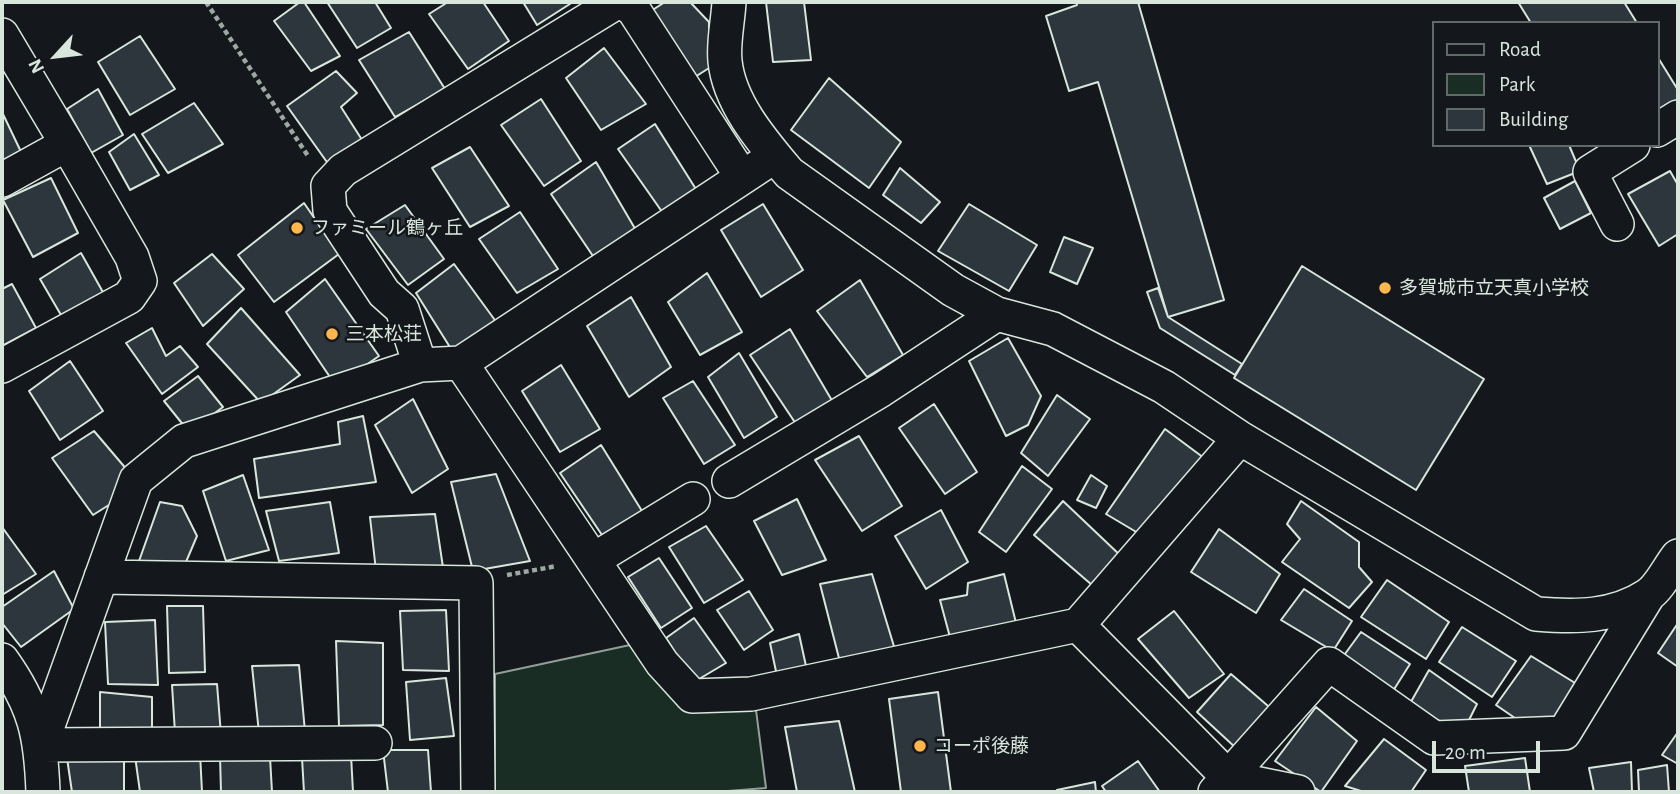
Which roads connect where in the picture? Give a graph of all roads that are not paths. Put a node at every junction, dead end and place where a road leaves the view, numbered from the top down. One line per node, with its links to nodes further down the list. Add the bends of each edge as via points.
1 (619, 2): 9 (street, via 633,9); 14 (street, via 343,170 328,186 330,211 384,293 402,309)
2 (729, 2): 8 (street, via 725,62 741,107)
3 (2, 35): 6 (street)
4 (1678, 117): 5 (street)
5 (1659, 129)
6 (67, 144): 10 (street); 15 (street, via 132,257 140,281 129,298)
7 (1630, 147): 11 (street, via 1590,172)
8 (775, 156): 9 (street); 12 (street, via 789,173 953,290)
9 (742, 177): 13 (street)
10 (2, 180)
11 (1617, 224)
12 (997, 314): 16 (street, via 1054,329 1164,387); 17 (street)
13 (461, 363): 14 (street); 20 (street)
14 (419, 365): 21 (street, via 184,441 136,480)
15 (2, 366)
16 (1240, 438): 22 (street, via 1536,614 1604,615); 23 (street)
17 (729, 481)
18 (693, 499): 20 (street)
19 (1678, 556): 22 (street)
20 (593, 560): 23 (street, via 662,663 692,696 751,694)
21 (101, 578): 26 (street); 29 (street, via 477,583)
22 (1649, 594): 27 (street, via 1564,733 1434,738 1329,664)
23 (1078, 625): 27 (street)
24 (2, 660): 26 (street, via 24,691)
25 (375, 743): 26 (street)
26 (41, 745): 28 (street)
27 (1222, 785): 30 (street)
28 (43, 792)
29 (478, 792)
30 (1298, 792)

